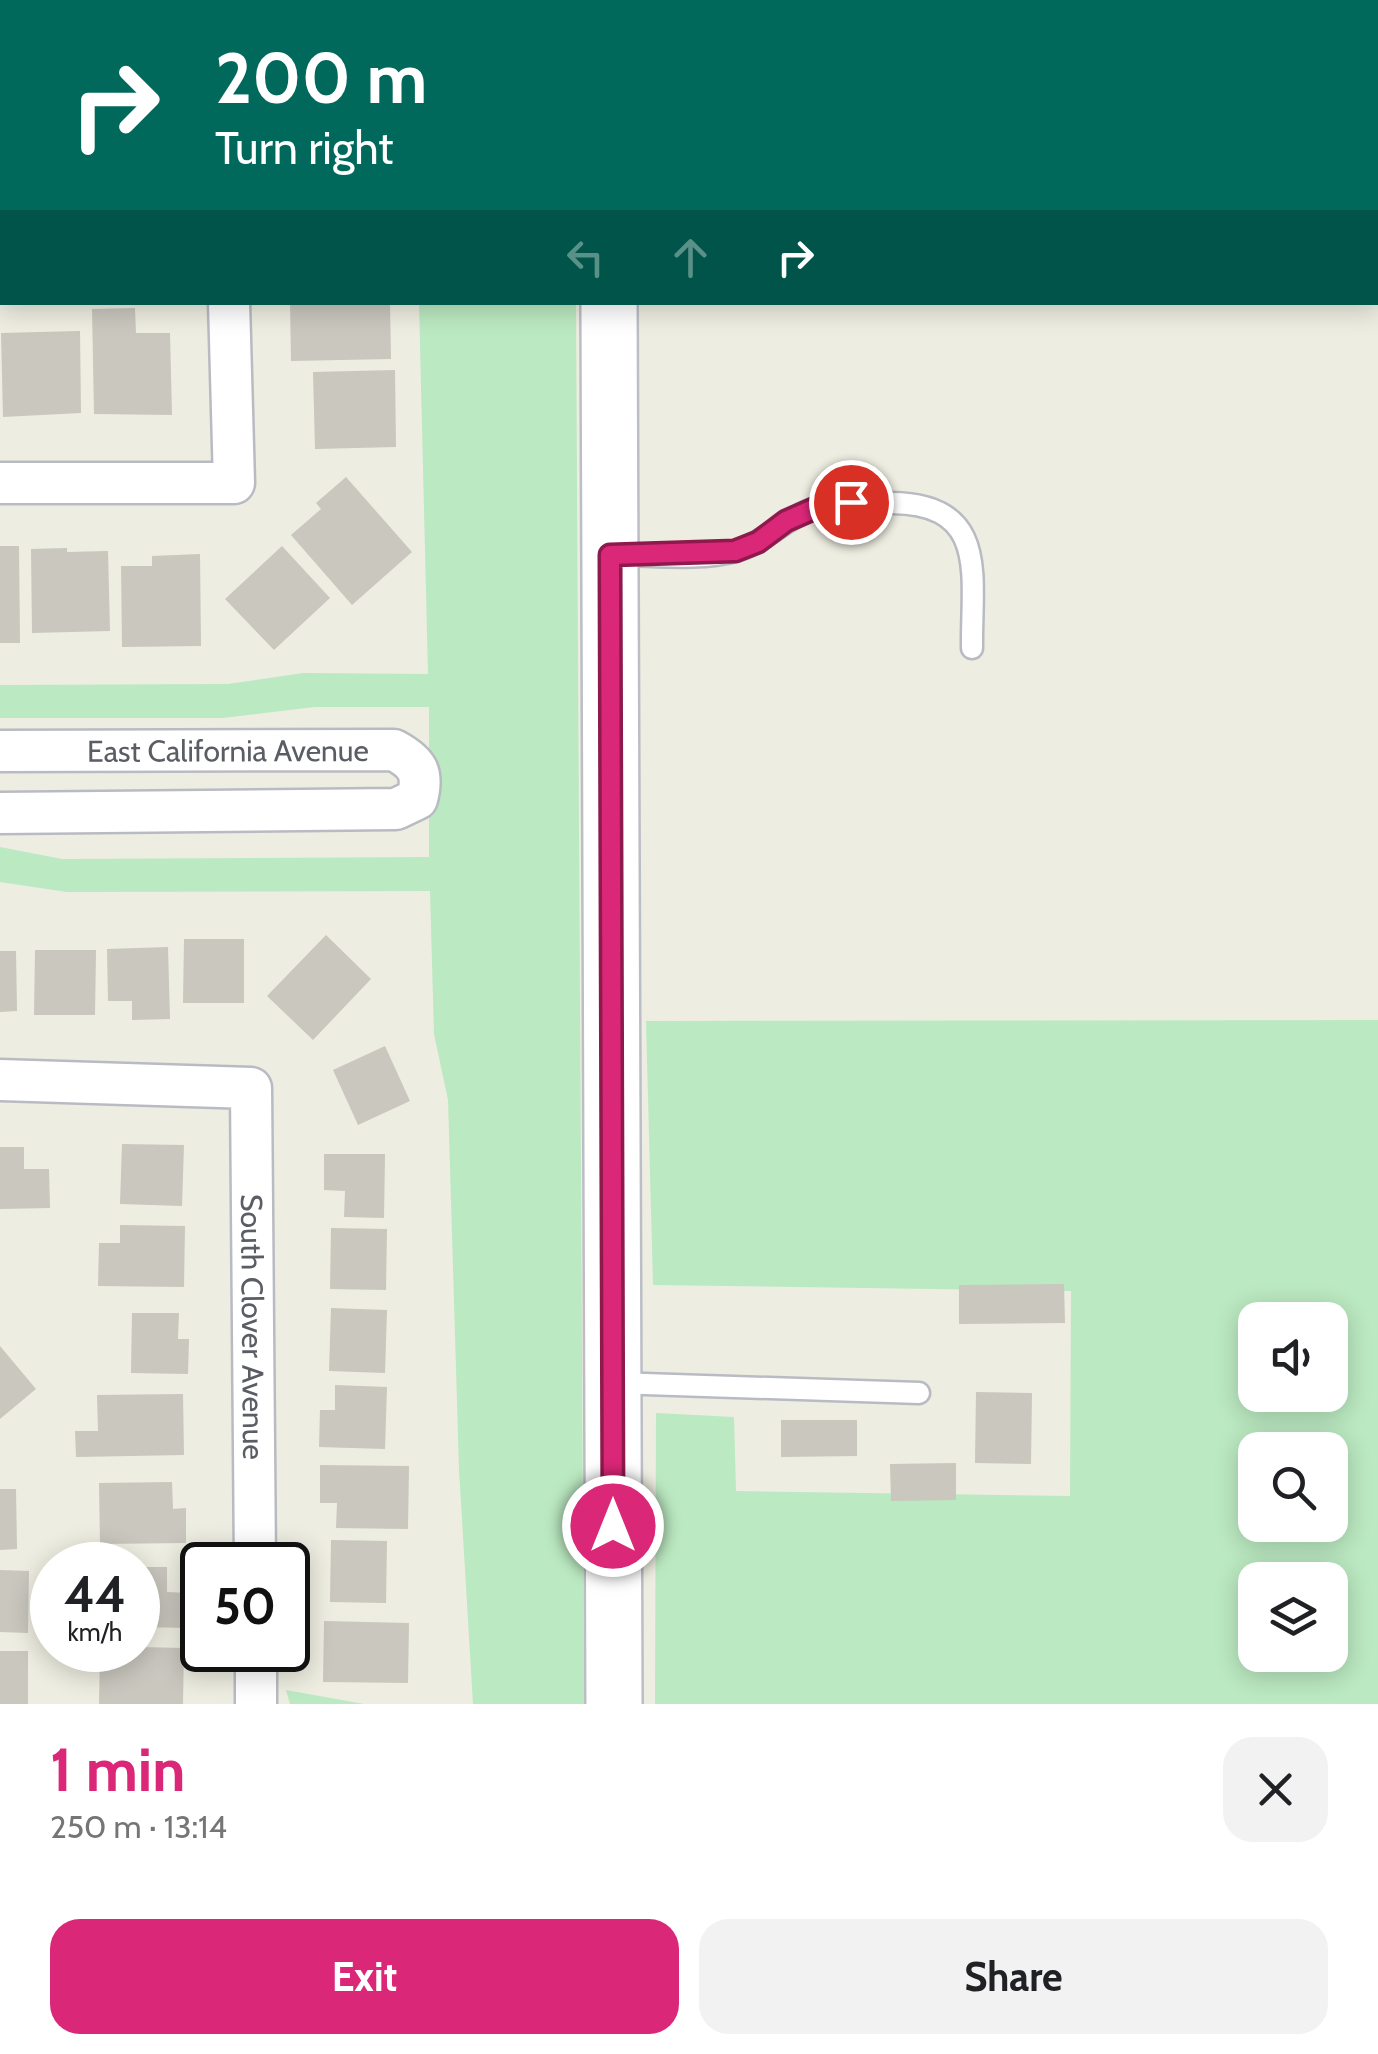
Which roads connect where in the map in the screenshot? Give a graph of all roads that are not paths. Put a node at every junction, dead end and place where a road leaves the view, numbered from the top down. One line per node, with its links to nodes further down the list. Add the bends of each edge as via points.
1 (230, 305): 3 (street, via 234,483)
2 (609, 305): 4 (main road)
3 (0, 482)
4 (610, 555): 5 (lane, via 735,551 818,507 851,502 940,510 959,526 970,550); 9 (main road)
5 (972, 648)
6 (0, 751): 7 (street, East California Avenue, via 394,750 414,761 422,779 417,800 396,810)
7 (0, 814)
8 (0, 1080): 11 (street, South Clover Avenue, via 252,1088)
9 (613, 1383): 10 (lane); 14 (main road)
10 (919, 1393)
11 (255, 1542)
12 (256, 1672): 13 (street)
13 (256, 1704)
14 (614, 1704)

